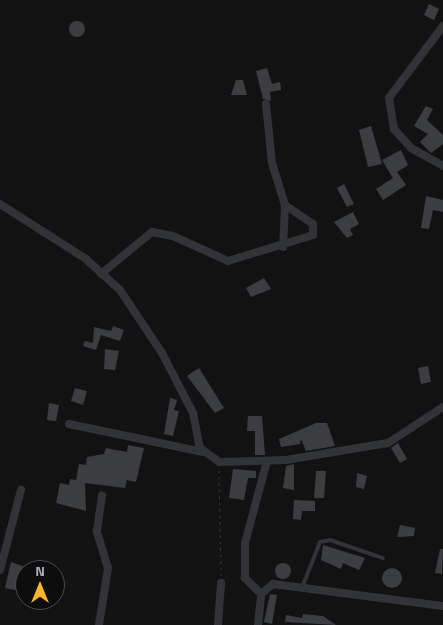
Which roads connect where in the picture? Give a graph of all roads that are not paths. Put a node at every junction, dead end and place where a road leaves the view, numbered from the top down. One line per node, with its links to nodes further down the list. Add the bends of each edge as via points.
1 (443, 26): 3 (street, via 389,98 389,112 394,128 411,148)
2 (266, 104): 5 (street, via 272,163)
3 (443, 166)
4 (0, 204): 7 (street)
5 (285, 205): 6 (street); 6 (street, via 316,231)
6 (283, 247): 7 (street, via 228,261 174,236 152,232)
7 (101, 274): 10 (street, via 120,290 162,353 192,413)
8 (443, 407): 11 (street, via 388,443)
9 (69, 424): 10 (street)
10 (203, 452): 11 (street, via 219,462)
11 (267, 461): 18 (street, via 245,543 245,578)
12 (21, 490): 15 (street)
13 (102, 495): 20 (street, via 97,531 108,568)
14 (382, 558): 17 (lane, via 330,540 320,542)
15 (0, 570)
16 (221, 584): 21 (street)
17 (303, 586): 18 (street, via 273,584); 19 (street, via 334,594)
18 (261, 594): 22 (street)
19 (443, 606)
20 (99, 625)
21 (218, 625)
22 (258, 625)

